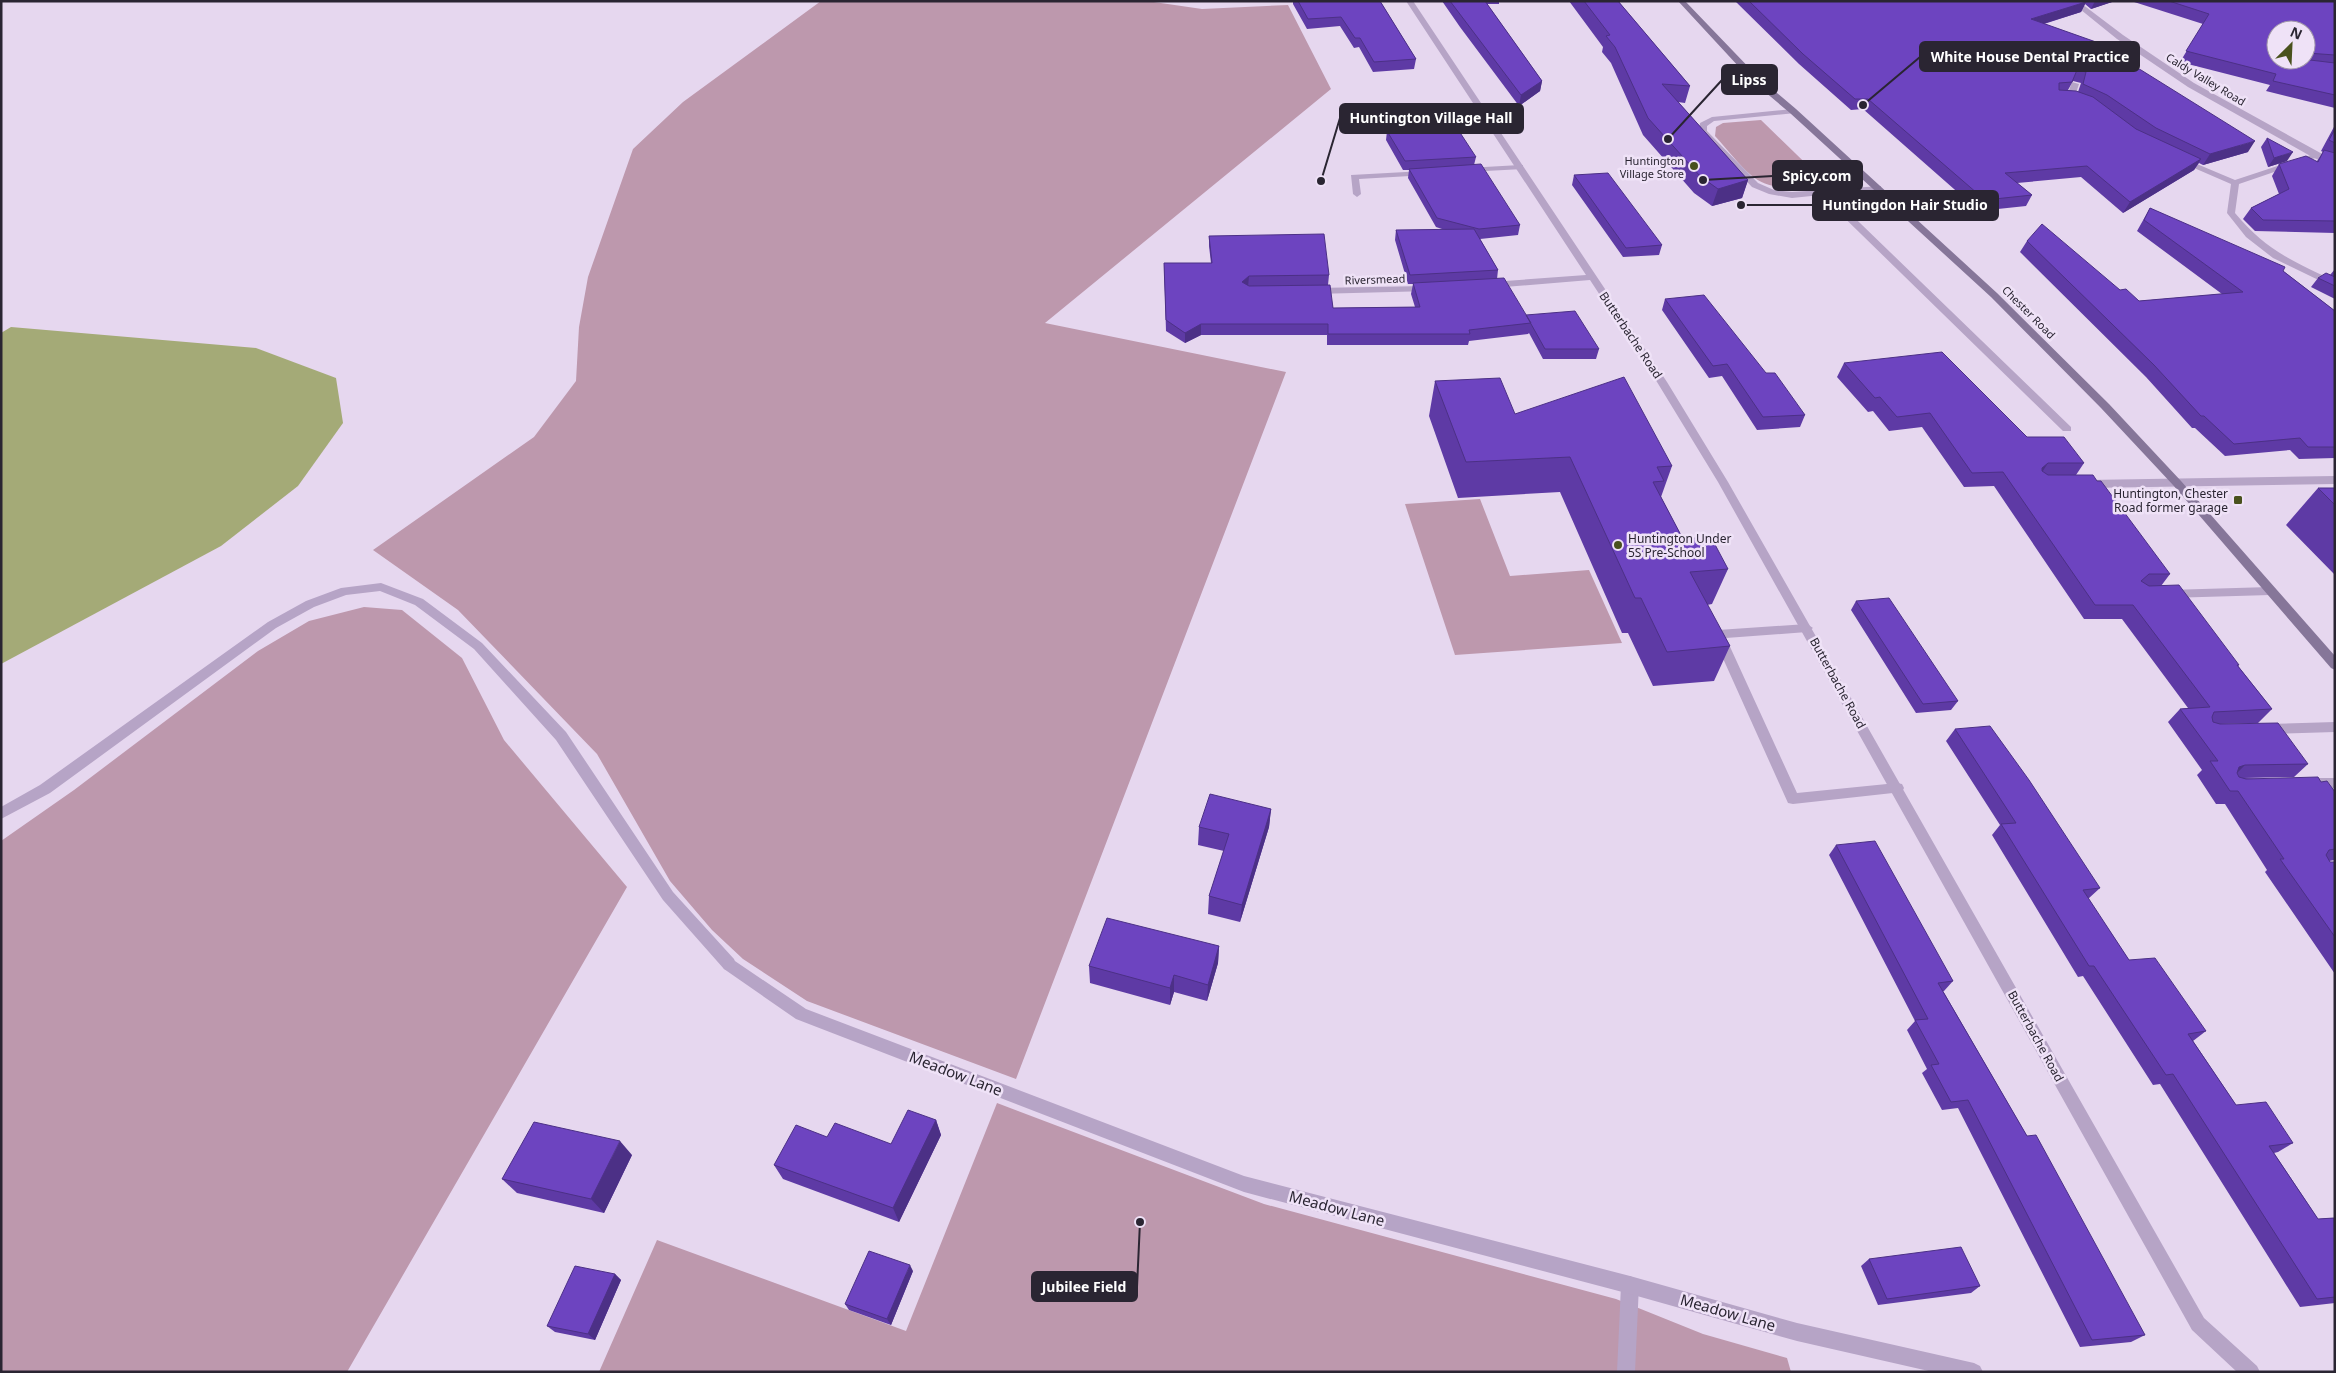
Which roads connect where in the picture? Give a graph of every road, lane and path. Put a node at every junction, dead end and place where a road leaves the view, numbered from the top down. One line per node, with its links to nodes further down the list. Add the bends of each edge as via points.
1 (1409, 1): 10 (street, Butterbache Road)
2 (1681, 1): 6 (main road, Chester Road, via 1755,78)
3 (2073, 1): 8 (street, Caldy Valley Road, via 2192,85)
4 (2075, 84): 5 (street)
5 (2071, 97)
6 (1793, 110): 14 (main road, Chester Road); 15 (street, via 1712,119 1703,126 1703,131 1755,185 1792,195)
7 (2172, 156): 13 (street)
8 (2317, 156): 9 (street, Caldy Valley Road); 13 (street)
9 (2335, 164)
10 (1520, 167): 11 (street); 17 (street, Butterbache Road)
11 (1461, 170)
12 (1432, 172): 16 (street, via 1354,177)
13 (2235, 183): 18 (street, via 2231,213 2249,235 2276,256)
14 (1878, 188): 15 (street); 24 (main road, Chester Road, via 1994,295)
15 (1824, 193): 22 (street)
16 (1357, 194)
17 (1592, 277): 19 (street); 28 (street, Butterbache Road, via 1667,390)
18 (2335, 284)
19 (1478, 286)
20 (1440, 288): 21 (street, Riversmead)
21 (1304, 292)
22 (2067, 429)
23 (2335, 480): 24 (street)
24 (2177, 483): 25 (street); 26 (main road, Chester Road)
25 (2076, 484)
26 (2270, 592): 27 (street); 29 (main road, Chester Road)
27 (2158, 594)
28 (1807, 628): 34 (street, Butterbache Road); 34 (street, via 1718,634 1793,799)
29 (2335, 665)
30 (2335, 727): 31 (street)
31 (2255, 730)
32 (2335, 783): 33 (street)
33 (2297, 784)
34 (1897, 788): 39 (street, Butterbache Road, via 2198,1324)
35 (1, 814): 36 (street, Meadow Lane, via 45,789 272,625 310,604 345,591 381,587 418,602 478,646 561,736 668,896 729,964 801,1014 1244,1184)
36 (1630, 1285): 37 (street); 38 (street, Meadow Lane, via 1797,1332)
37 (1626, 1372)
38 (1974, 1372)
39 (2251, 1372)

